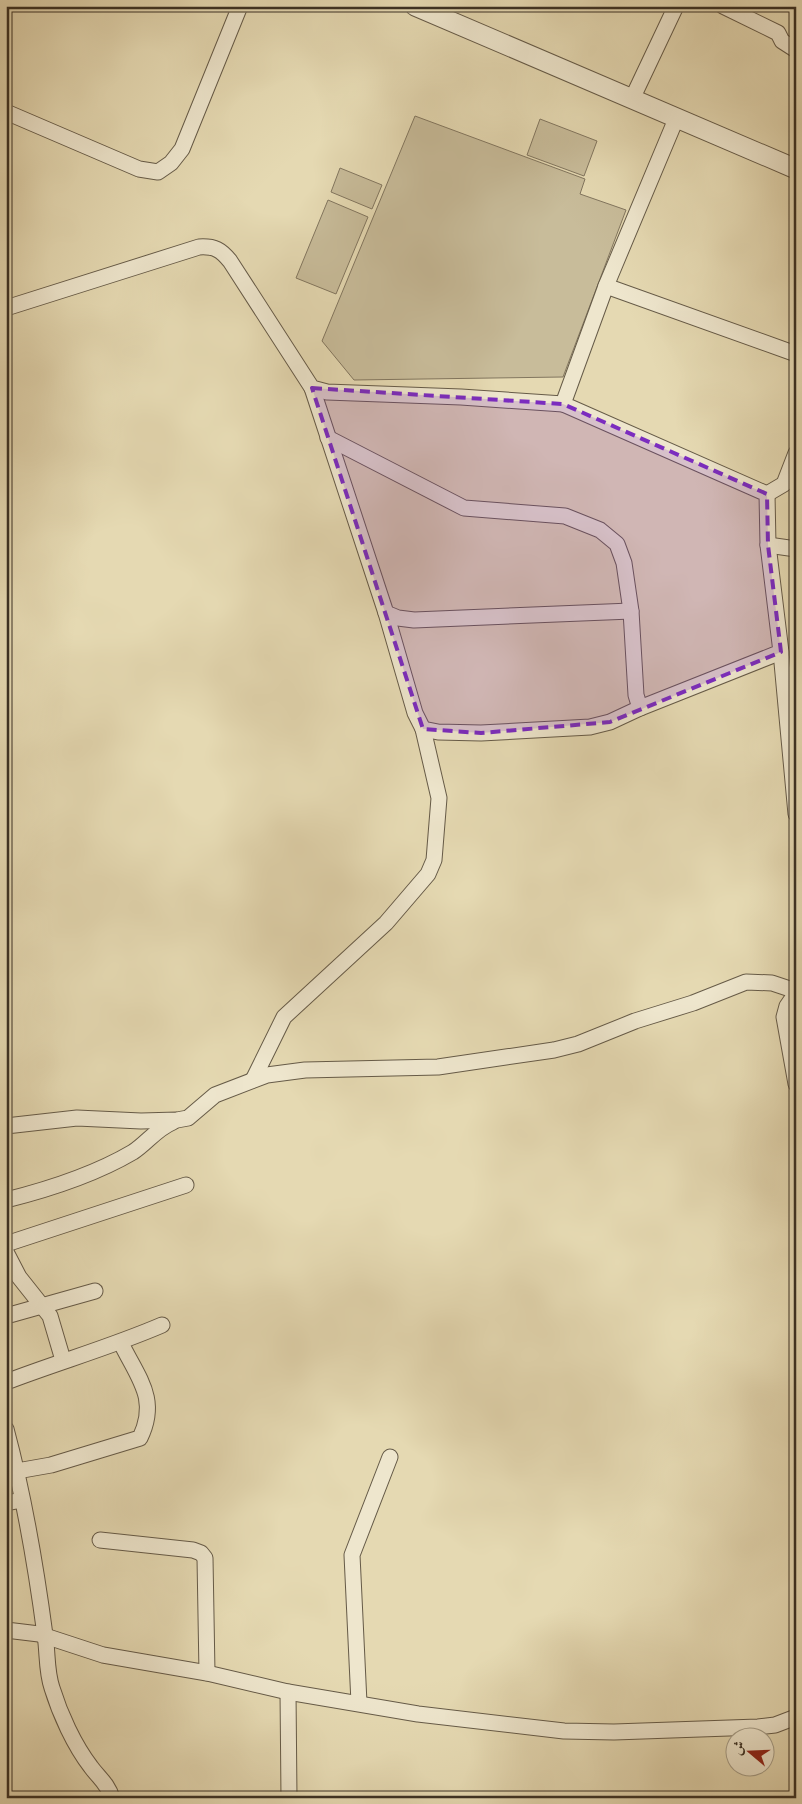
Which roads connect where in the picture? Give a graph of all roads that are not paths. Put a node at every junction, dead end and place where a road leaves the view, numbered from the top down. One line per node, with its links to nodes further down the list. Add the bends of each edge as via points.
1 (240, 6): 7 (street, via 182,149 158,172 139,169)
2 (415, 6): 6 (street)
3 (676, 6): 6 (street)
4 (723, 6): 5 (street, via 778,33 787,45)
5 (796, 50)
6 (632, 100): 8 (street)
7 (6, 112)
8 (676, 119): 9 (street); 10 (street)
9 (796, 170)
10 (606, 286): 12 (street); 14 (street)
11 (6, 308): 13 (street, via 199,247 211,246 221,250 230,261)
12 (796, 354)
13 (312, 388): 14 (street, via 327,392); 15 (street)
14 (563, 404): 17 (street)
15 (328, 438): 20 (street, via 464,508 566,516 600,530 617,544 622,557); 21 (street)
16 (796, 453): 17 (street, via 784,484)
17 (768, 494): 18 (street)
18 (768, 545): 19 (street); 22 (street)
19 (796, 549)
20 (631, 611): 21 (street, via 414,620); 23 (street, via 636,695)
21 (386, 613): 24 (street, via 415,713)
22 (781, 652): 23 (street); 25 (street)
23 (640, 708): 24 (street, via 590,727 482,733)
24 (423, 729): 27 (street, via 439,798 434,860 428,874 386,923 284,1017)
25 (796, 814)
26 (796, 992): 27 (street, via 772,983 746,982 554,1050 438,1067 288,1072); 28 (street, via 784,1017)
27 (253, 1080): 29 (street, via 215,1096 188,1118)
28 (796, 1084)
29 (177, 1120): 30 (street, via 77,1118); 32 (street, via 108,1165 39,1192)
30 (6, 1126)
31 (186, 1184): 33 (street)
32 (6, 1200)
33 (6, 1244)
34 (6, 1252): 36 (street, via 19,1277)
35 (95, 1291): 36 (street)
36 (44, 1306): 37 (street); 40 (street, via 56,1331)
37 (6, 1316)
38 (162, 1325): 39 (street)
39 (120, 1343): 40 (street); 44 (street, via 149,1400 149,1412 140,1438 51,1466)
40 (63, 1360): 41 (street)
41 (6, 1382)
42 (6, 1429): 44 (street)
43 (390, 1457): 52 (street, via 352,1555)
44 (17, 1471): 45 (street)
45 (22, 1500): 46 (street); 49 (street)
46 (6, 1503)
47 (100, 1540): 50 (street, via 201,1553 205,1558 207,1575)
48 (6, 1630): 49 (street)
49 (46, 1637): 50 (street, via 103,1655); 54 (street, via 52,1690 70,1731 90,1766 109,1787)
50 (207, 1673): 51 (street)
51 (288, 1692): 52 (street); 55 (street)
52 (358, 1703): 53 (street, via 418,1714 564,1731 758,1727)
53 (796, 1718)
54 (112, 1798)
55 (288, 1798)

